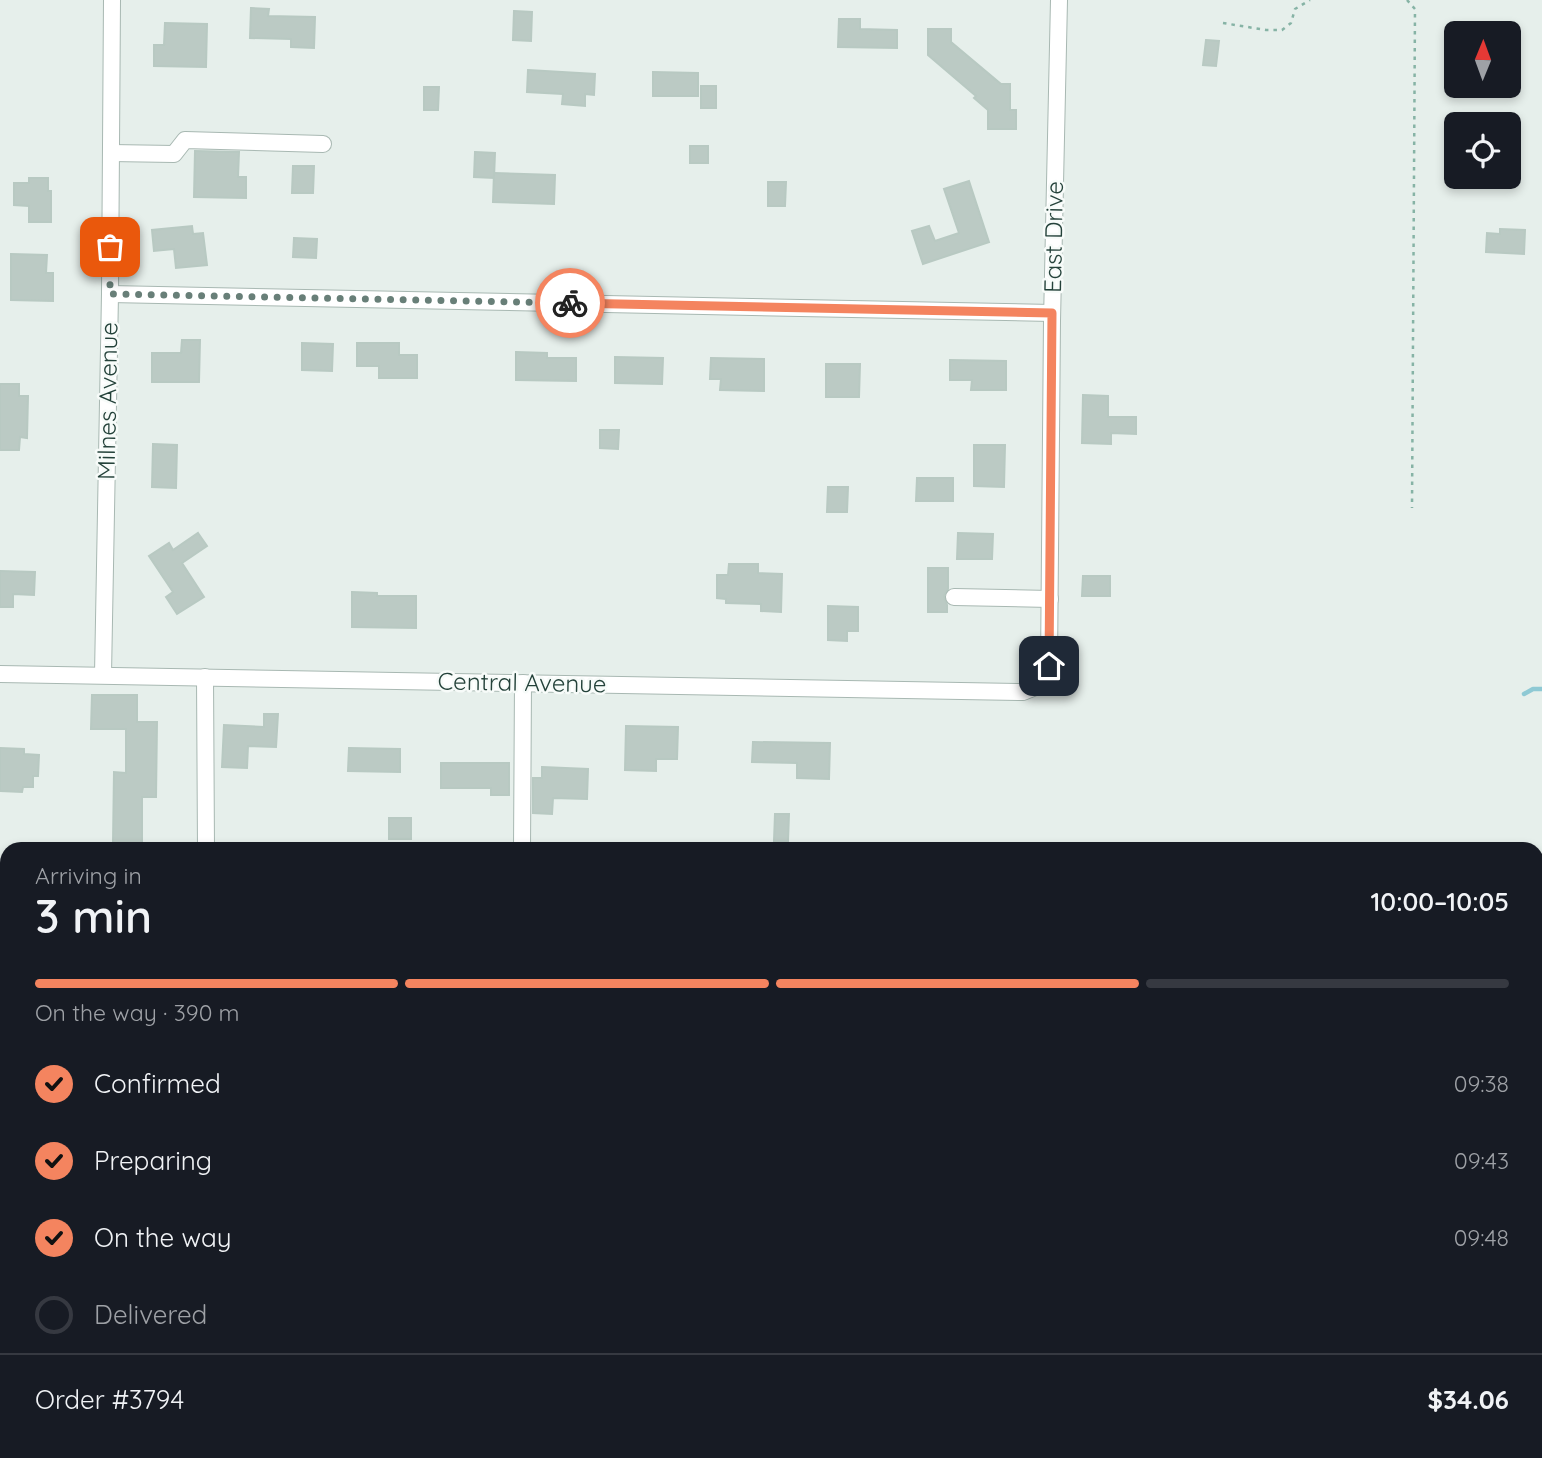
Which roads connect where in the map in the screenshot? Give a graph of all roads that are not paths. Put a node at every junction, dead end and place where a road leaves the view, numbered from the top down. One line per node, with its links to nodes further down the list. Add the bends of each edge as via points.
1 (112, 0): 4 (street, Milnes Avenue)
2 (1059, 0): 6 (street, East Drive)
3 (323, 144): 4 (street, via 185,140 174,154)
4 (111, 153): 5 (street, Milnes Avenue)
5 (110, 294): 6 (street); 10 (street, Milnes Avenue)
6 (1052, 313): 8 (street, East Drive)
7 (954, 597): 8 (street)
8 (1050, 599): 13 (street, East Drive, via 1049,666)
9 (0, 674): 10 (street, Central Avenue)
10 (103, 675): 11 (street, Central Avenue)
11 (205, 677): 12 (street, Central Avenue); 14 (street)
12 (523, 683): 13 (street, Central Avenue, via 1023,692); 15 (street)
13 (1043, 684)
14 (206, 842)
15 (522, 842)

